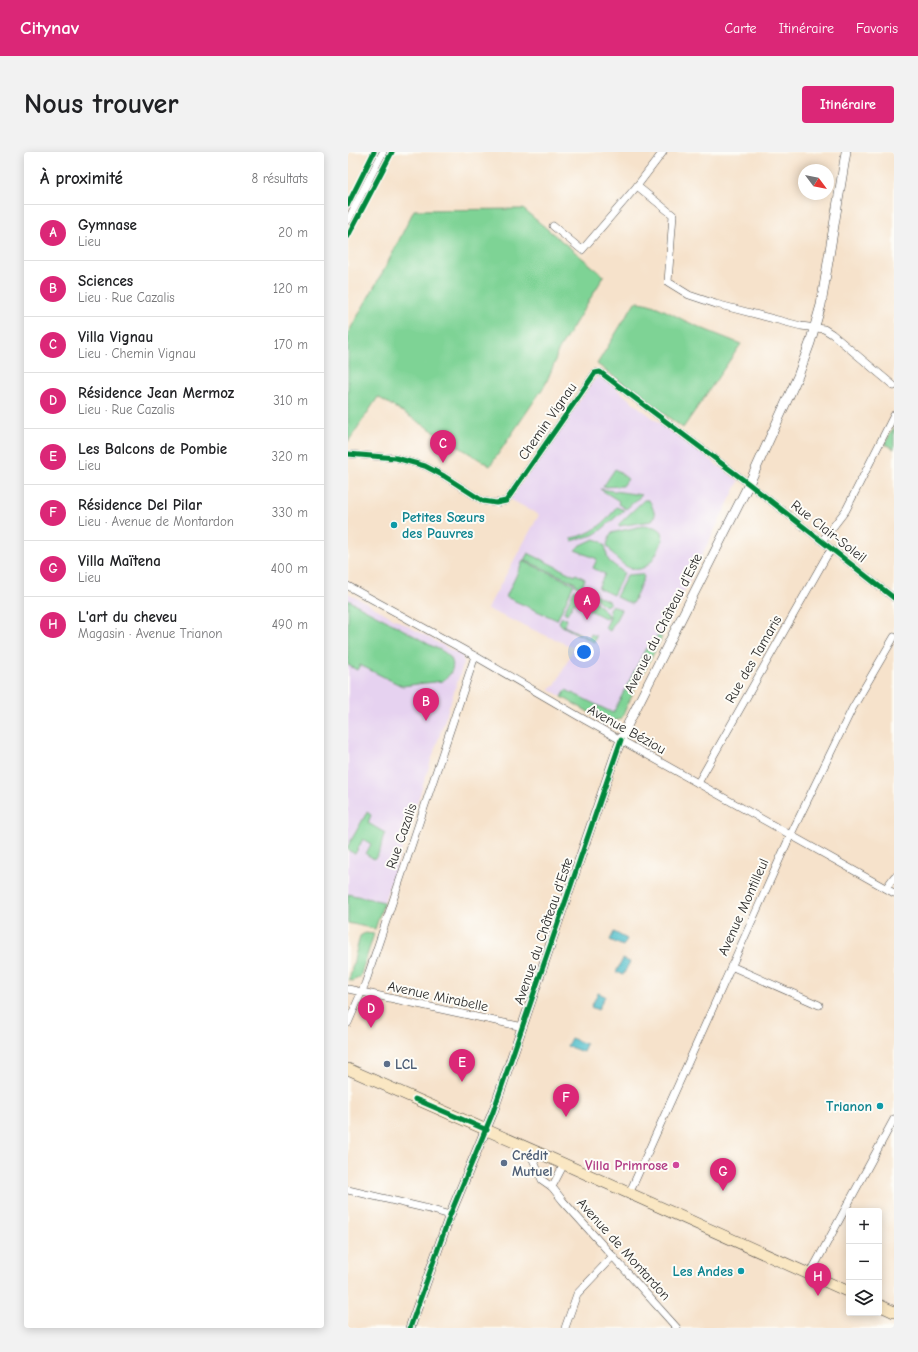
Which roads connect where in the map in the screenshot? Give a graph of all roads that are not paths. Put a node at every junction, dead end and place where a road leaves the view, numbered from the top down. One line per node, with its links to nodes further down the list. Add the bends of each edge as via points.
1 (382, 152): 5 (street)
2 (663, 152): 4 (street)
3 (846, 152): 7 (street, Avenue du Château d'Este)
4 (637, 186): 6 (street, via 582,250); 7 (street, via 673,215 668,282 689,295 716,304)
5 (348, 220)
6 (553, 226)
7 (814, 328): 8 (street, via 824,329 832,334); 11 (street, Avenue du Château d'Este, via 798,376)
8 (894, 386)
9 (894, 415): 12 (street, via 846,510)
10 (348, 454): 11 (street, Chemin Vignau, via 396,458 425,466 483,501 496,503 506,500 595,373 600,372)
11 (749, 484): 12 (street, Rue Clair-Soleil); 18 (street, Avenue du Château d'Este)
12 (822, 541): 13 (street, Rue Clair-Soleil)
13 (832, 549): 15 (street, Rue Clair-Soleil); 19 (street, Rue des Tamaris)
14 (348, 586): 17 (street, Avenue Béziou)
15 (894, 598)
16 (894, 637): 20 (street, Avenue Montilleul, via 852,709)
17 (475, 656): 18 (street, Avenue Béziou); 26 (street, Rue Cazalis)
18 (621, 740): 19 (street, Avenue Béziou); 29 (street, Avenue du Château d'Este)
19 (698, 783): 20 (street, Avenue Béziou)
20 (791, 834): 22 (street, Avenue Béziou); 24 (street, Avenue Montilleul)
21 (894, 877): 22 (street)
22 (886, 888): 23 (street, Avenue Béziou)
23 (894, 894)
24 (731, 966): 27 (street); 37 (street, Avenue Montilleul)
25 (348, 989): 26 (street, Avenue Mirabelle)
26 (361, 992): 28 (street, Rue Cazalis); 29 (street, Avenue Mirabelle)
27 (819, 1005)
28 (348, 1023)
29 (523, 1027): 32 (street, Avenue du Château d'Este)
30 (348, 1069): 32 (main road)
31 (894, 1119): 40 (street)
32 (486, 1130): 33 (main road); 38 (street, Avenue du Château d'Este)
33 (528, 1148): 34 (main road); 35 (street, Avenue de Montardon, via 542,1180)
34 (564, 1164): 35 (street); 37 (main road)
35 (552, 1187): 39 (street, Avenue de Montardon)
36 (348, 1190): 38 (street)
37 (629, 1194): 40 (main road)
38 (450, 1215): 44 (street, Avenue du Château d'Este)
39 (613, 1256): 45 (street, via 577,1294); 46 (street, Avenue de Montardon)
40 (810, 1274): 41 (main road)
41 (846, 1291)
42 (882, 1306): 43 (main road)
43 (894, 1312)
44 (410, 1328)
45 (565, 1328)
46 (677, 1328)

